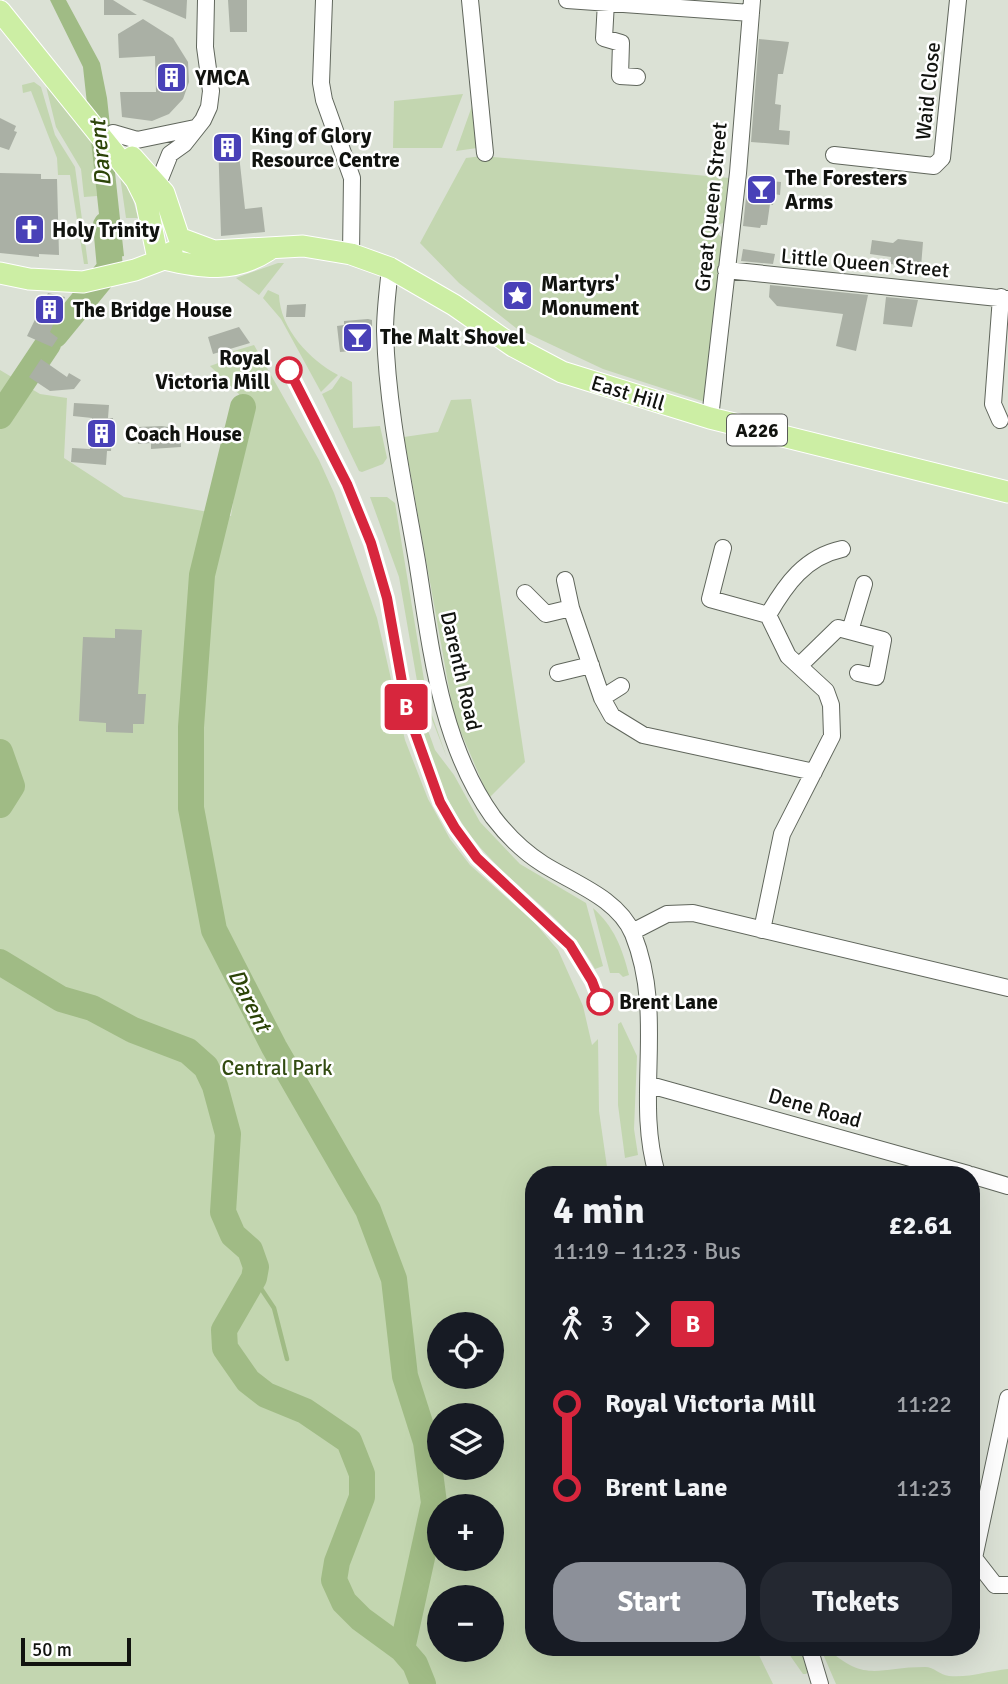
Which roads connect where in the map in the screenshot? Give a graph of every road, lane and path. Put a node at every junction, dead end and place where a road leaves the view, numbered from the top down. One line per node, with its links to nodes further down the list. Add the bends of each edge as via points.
1 (3, 0): 10 (main road)
2 (206, 0): 12 (street, via 211,99)
3 (324, 0): 20 (street, via 321,83 352,178)
4 (470, 0): 14 (street)
5 (567, 0): 7 (street)
6 (958, 0): 15 (street, Waid Close, via 942,158 934,166)
7 (606, 2): 8 (street); 11 (street, via 604,38 621,43 620,76)
8 (751, 6): 23 (street, Great Queen Street)
9 (0, 11): 10 (main road)
10 (57, 75): 13 (main road); 16 (main road)
11 (637, 77)
12 (195, 128): 13 (street, via 137,140); 17 (street, via 168,156)
13 (113, 133): 16 (main road)
14 (485, 153)
15 (834, 155)
16 (139, 174): 17 (main road); 21 (main road, via 157,254)
17 (158, 184): 18 (main road)
18 (179, 238): 19 (main road, East Hill / A226, via 214,251); 21 (main road)
19 (272, 248): 20 (main road, East Hill / A226, via 311,246); 21 (main road, East Hill / A226, via 226,268)
20 (351, 254): 22 (main road, East Hill / A226)
21 (164, 259): 24 (main road, A226, via 72,283)
22 (390, 268): 27 (main road, East Hill / A226, via 562,372); 46 (street, Darenth Road, via 385,327 395,435 444,714 463,763 513,840 600,897)
23 (726, 270): 25 (street, Little Queen Street); 27 (street, Great Queen Street)
24 (0, 273)
25 (1004, 298): 26 (street, Little Queen Street)
26 (1002, 362): 28 (street, Little Queen Street, via 993,404)
27 (710, 418): 29 (main road, East Hill / A226)
28 (1000, 420)
29 (1008, 492)
30 (723, 548): 36 (street, via 710,599)
31 (842, 549): 36 (street, via 804,565)
32 (565, 580): 35 (street)
33 (864, 583): 37 (street)
34 (525, 593): 35 (street, via 546,614)
35 (571, 608): 38 (street)
36 (768, 615): 39 (street, via 788,656)
37 (850, 631): 39 (street, via 838,628); 41 (street, via 883,640 876,677)
38 (591, 665): 40 (street); 43 (street)
39 (799, 666): 44 (street, via 826,691 831,705 832,736)
40 (558, 673)
41 (858, 673)
42 (621, 686): 43 (street)
43 (602, 698): 44 (street, via 612,716 643,735)
44 (814, 772): 45 (street, via 782,834)
45 (762, 930): 46 (street, via 680,911); 47 (street)
46 (632, 932): 48 (street, Darenth Road, via 651,1009)
47 (1008, 988)
48 (650, 1085): 49 (street, Darenth Road); 50 (street, Dene Road)
49 (656, 1166)
50 (938, 1166)
51 (980, 1178): 52 (street, Dene Road)
52 (1008, 1186)
53 (1008, 1398): 54 (street)
54 (1001, 1464): 55 (street)
55 (980, 1537)
56 (980, 1566): 57 (street, via 995,1585)
57 (1008, 1585)
58 (811, 1656): 59 (street)
59 (820, 1684)

